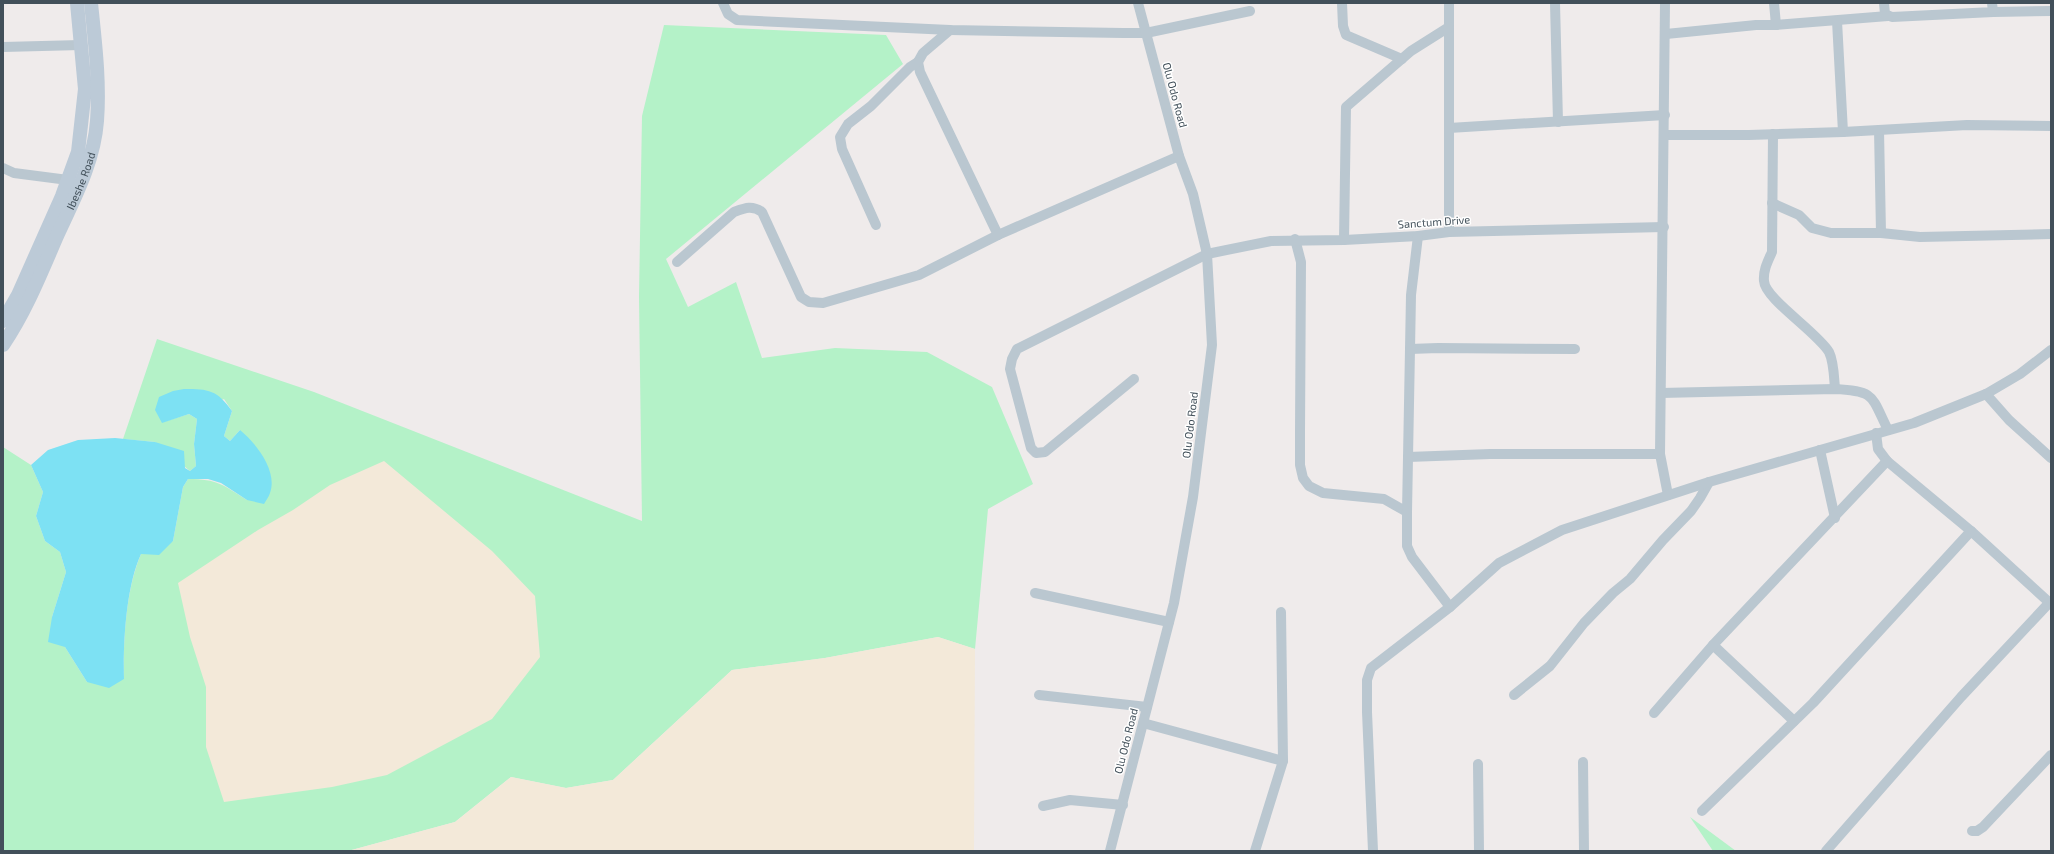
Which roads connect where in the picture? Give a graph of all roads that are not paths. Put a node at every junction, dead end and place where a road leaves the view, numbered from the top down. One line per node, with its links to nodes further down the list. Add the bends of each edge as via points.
1 (77, 3): 21 (main road, Ibeshe Road)
2 (91, 3): 49 (main road, Ibeshe Road, via 97,86 94,144 84,175 31,294)
3 (723, 3): 18 (street, via 728,14 737,20)
4 (1138, 3): 19 (street, Olu Odo Road)
5 (1342, 3): 23 (street, via 1346,35)
6 (1449, 3): 17 (street)
7 (1555, 3): 26 (street)
8 (1665, 3): 20 (street)
9 (1774, 3): 16 (street)
10 (1884, 3): 14 (street)
11 (1992, 7): 13 (street); 14 (street)
12 (1250, 11): 19 (street)
13 (2051, 11)
14 (1888, 16): 15 (street)
15 (1837, 21): 16 (street); 30 (street)
16 (1776, 25): 20 (street)
17 (1449, 27): 23 (street); 28 (street)
18 (950, 30): 19 (street); 24 (street, via 923,53)
19 (1146, 32): 33 (street, Olu Odo Road)
20 (1666, 34): 25 (street)
21 (81, 45): 22 (street); 35 (main road, Ibeshe Road, via 85,89 81,134 78,152)
22 (3, 47)
23 (1402, 59): 45 (street, via 1346,107)
24 (918, 62): 37 (street, via 848,124 840,137 842,149); 42 (street, via 920,72)
25 (1665, 115): 26 (street); 32 (street)
26 (1558, 122): 28 (street)
27 (2051, 126): 29 (street, via 1967,125)
28 (1449, 128): 39 (street)
29 (1879, 130): 30 (street); 40 (street)
30 (1843, 132): 31 (street)
31 (1772, 134): 32 (street); 36 (street)
32 (1664, 135): 38 (street)
33 (1179, 156): 42 (street); 46 (street, Olu Odo Road, via 1193,194)
34 (3, 168): 35 (street, via 14,173)
35 (68, 180): 48 (main road, Ibeshe Road, via 18,295)
36 (1772, 203): 40 (street, via 1799,214 1812,228 1819,231); 54 (street, via 1772,252 1765,267 1764,282 1768,292 1815,335 1829,353)
37 (876, 225)
38 (1664, 227): 39 (street, Sanctum Drive); 55 (street)
39 (1449, 232): 43 (street, Sanctum Drive)
40 (1881, 233): 41 (street, via 1920,237)
41 (2051, 234)
42 (998, 235): 47 (street, via 919,275 822,303 809,302 801,296 762,212 756,208 734,212)
43 (1418, 236): 45 (street, Sanctum Drive); 51 (street, via 1411,295)
44 (1295, 239): 45 (street, Sanctum Drive); 46 (street, Sanctum Drive, via 1271,240); 66 (street, via 1301,262 1300,465 1303,478 1309,486 1322,493 1384,499)
45 (1344, 240)
46 (1207, 254): 53 (street, Sanctum Drive, via 1018,349 1010,369 1031,448 1036,453 1045,452); 73 (street, Olu Odo Road, via 1212,345 1193,497)
47 (677, 262)
48 (3, 321)
49 (3, 345)
50 (1575, 348): 51 (street)
51 (1410, 349): 61 (street)
52 (2051, 350): 56 (street, via 2020,374)
53 (1134, 379)
54 (1835, 388): 55 (street); 57 (street, via 1861,391 1871,398)
55 (1661, 393): 60 (street)
56 (1986, 394): 57 (street, via 1914,423); 62 (street, via 2009,420)
57 (1888, 430): 58 (street)
58 (1876, 434): 59 (street); 63 (street, via 1878,449)
59 (1820, 450): 64 (street); 67 (street)
60 (1660, 454): 61 (street, via 1490,454); 65 (street)
61 (1408, 458): 66 (street)
62 (2051, 458)
63 (1887, 461): 67 (street); 68 (street)
64 (1709, 482): 65 (street); 76 (street, via 1691,511 1630,579 1584,623 1550,666)
65 (1668, 495): 71 (street, via 1562,530 1498,562)
66 (1407, 512): 71 (street, via 1406,546)
67 (1835, 518): 74 (street)
68 (1971, 531): 70 (street); 79 (street, via 1813,703)
69 (1035, 593): 73 (street)
70 (2050, 603): 94 (street, via 1961,697)
71 (1450, 607): 91 (street, via 1371,668 1367,712)
72 (1281, 612): 82 (street)
73 (1169, 622): 77 (street, Olu Odo Road)
74 (1713, 645): 78 (street); 79 (street)
75 (1038, 695): 77 (street)
76 (1514, 695)
77 (1147, 708): 80 (street, Olu Odo Road)
78 (1654, 713)
79 (1794, 720): 87 (street)
80 (1143, 723): 82 (street); 85 (street, Olu Odo Road)
81 (2051, 755): 88 (street, via 1983,827)
82 (1283, 761): 90 (street)
83 (1584, 762): 93 (street)
84 (1478, 764): 92 (street)
85 (1123, 805): 86 (street, via 1070,800); 89 (street, Olu Odo Road)
86 (1043, 806)
87 (1702, 811)
88 (1972, 831)
89 (1110, 851)
90 (1256, 851)
91 (1373, 851)
92 (1479, 851)
93 (1584, 851)
94 (1826, 851)

